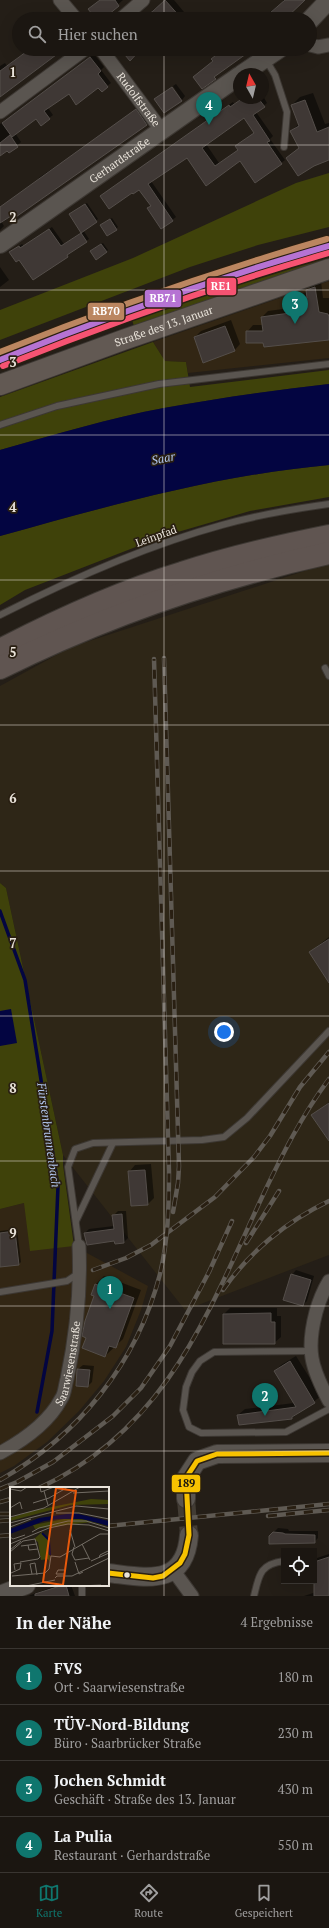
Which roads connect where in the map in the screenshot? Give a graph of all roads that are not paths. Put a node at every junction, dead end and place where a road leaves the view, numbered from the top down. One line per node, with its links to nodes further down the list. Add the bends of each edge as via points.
1 (60, 0): 4 (street)
2 (143, 0): 5 (street)
3 (328, 0): 6 (street)
4 (70, 12)
5 (129, 12)
6 (317, 12)
7 (329, 45): 8 (street)
8 (317, 47)
9 (76, 56): 15 (street)
10 (106, 56): 16 (street, Rudolfstraße)
11 (269, 56): 13 (street)
12 (272, 56): 17 (lane, via 275,75 287,112)
13 (251, 68)
14 (233, 80): 16 (street, Gerhardstraße)
15 (0, 112)
16 (162, 131): 18 (street, Gerhardstraße)
17 (284, 147)
18 (0, 244)
19 (329, 269): 21 (main road, Straße des 13. Januar)
20 (329, 364): 22 (lane, via 159,384 64,405)
21 (0, 385)
22 (0, 425)
23 (329, 504): 26 (lane, Leinpfad, via 261,515 186,536 97,569)
24 (329, 536): 27 (highway, via 268,548 180,573 68,617)
25 (329, 553): 28 (highway, via 275,565 189,590 72,634)
26 (0, 615)
27 (0, 650)
28 (0, 668)
29 (325, 668): 30 (lane)
30 (329, 676)
31 (329, 1031): 32 (lane, via 247,1118 224,1137)
32 (113, 1143): 33 (lane); 33 (lane, via 93,1143 75,1149 68,1167)
33 (76, 1221): 34 (lane)
34 (79, 1246): 35 (street, Saarwiesenstraße)
35 (80, 1273): 37 (lane, via 67,1281); 42 (street, Saarwiesenstraße, via 71,1361 62,1399 43,1421 13,1446)
36 (329, 1281): 38 (street, via 324,1289 310,1334)
37 (0, 1292)
38 (311, 1351): 39 (street, via 321,1385); 40 (lane, via 214,1352 200,1361 192,1372 186,1387 183,1410 189,1427 201,1433 286,1432)
39 (329, 1401)
40 (329, 1409)
41 (329, 1452): 43 (street, via 217,1454 197,1461 186,1478)
42 (0, 1453)
43 (186, 1499)
44 (189, 1535): 46 (street, via 185,1554)
45 (281, 1561): 51 (lane, via 272,1562 261,1571)
46 (173, 1570): 47 (street, via 153,1578); 50 (street)
47 (109, 1573)
48 (23, 1586): 49 (street)
49 (0, 1595)
50 (192, 1596)
51 (254, 1596)

